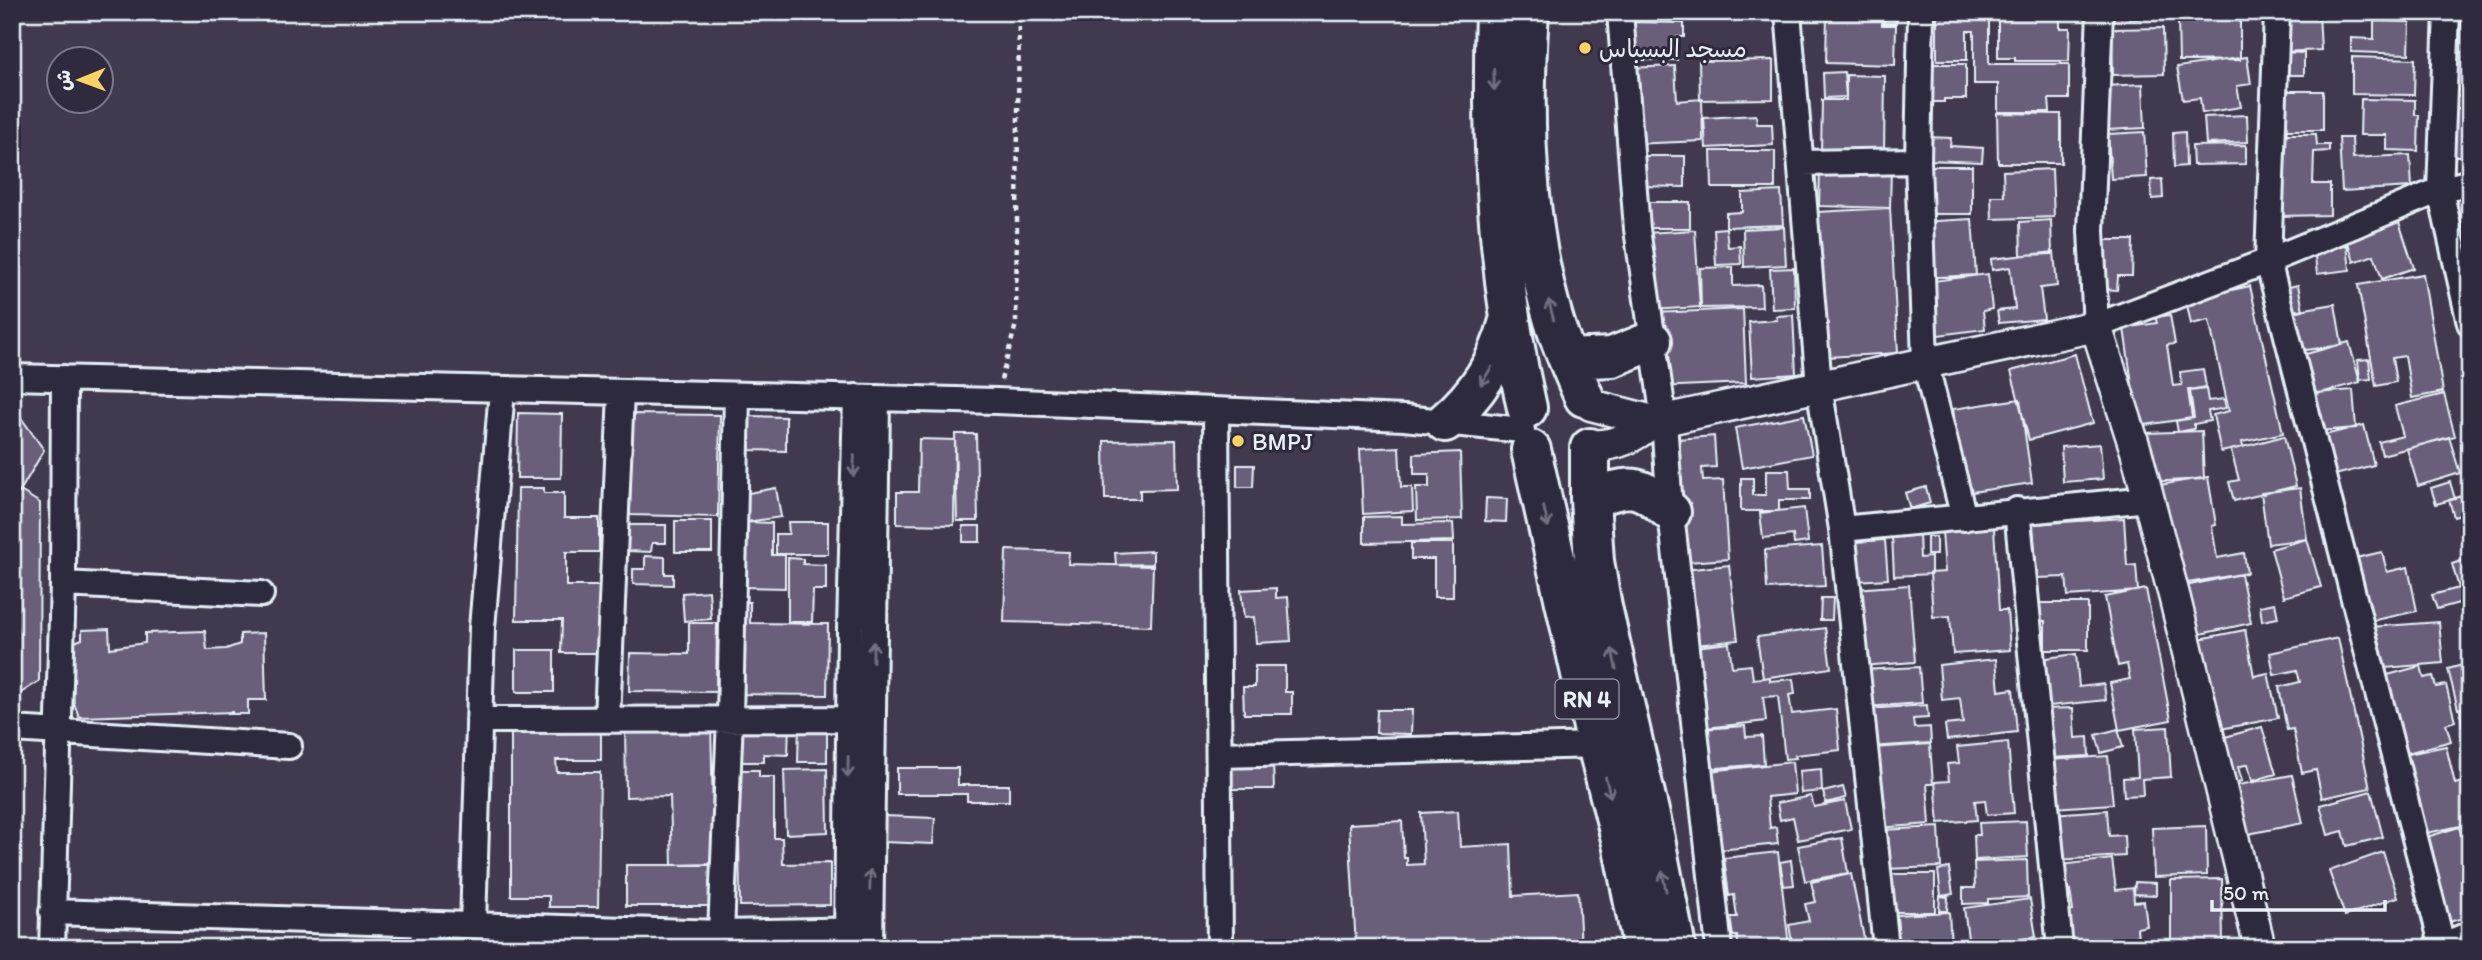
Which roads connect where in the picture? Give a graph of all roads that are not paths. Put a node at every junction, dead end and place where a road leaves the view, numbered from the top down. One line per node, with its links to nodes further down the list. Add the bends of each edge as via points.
1 (1495, 12): 14 (main road, RN 4, one-way to 14, via 1498,210)
2 (1529, 12): 18 (main road, one-way to 2, via 1544,283 1535,230 1527,128)
3 (1620, 12): 17 (street, via 1636,229)
4 (1788, 12): 10 (street)
5 (1921, 12): 9 (street)
6 (2100, 12): 16 (street, via 2091,231)
7 (2277, 12): 13 (street)
8 (2447, 12): 12 (street)
9 (1918, 161): 10 (street); 19 (street)
10 (1802, 163): 22 (street)
11 (2470, 182): 12 (street)
12 (2440, 190): 13 (street); 15 (street)
13 (2268, 261): 16 (street); 57 (street)
14 (1509, 319): 30 (main road, one-way to 30, via 1486,377); 31 (main road, RN 4)
15 (2470, 323)
16 (2096, 326): 19 (street); 34 (street)
17 (1652, 341): 18 (main road, via 1612,357); 29 (street)
18 (1568, 359): 27 (main road)
19 (1925, 362): 22 (street); 37 (street)
20 (12, 377): 21 (street)
21 (64, 378): 23 (street); 39 (street)
22 (1819, 386): 29 (street); 38 (street)
23 (502, 390): 24 (street); 44 (street)
24 (621, 393): 25 (street); 42 (street)
25 (737, 395): 26 (street); 41 (street)
26 (866, 398): 28 (street); 43 (street, one-way to 43); 56 (street, one-way to 26)
27 (1587, 401): 29 (street); 31 (main road, via 1574,391 1542,392); 32 (main road, via 1597,426)
28 (1216, 412): 30 (street); 49 (street)
29 (1658, 420): 32 (street, via 1625,441); 36 (street)
30 (1445, 422): 31 (street)
31 (1527, 429): 32 (main road, via 1550,463 1572,462); 47 (main road, RN 4, one-way to 47)
32 (1591, 447): 33 (main road, RN 4)
33 (1590, 499): 36 (main road, via 1618,488 1634,488); 61 (main road, RN 4, one-way to 33, via 1602,607)
34 (2149, 499): 35 (street); 65 (street)
35 (2017, 510): 37 (street); 64 (street)
36 (1671, 512): 62 (street)
37 (1964, 518): 38 (street)
38 (1842, 529): 63 (street)
39 (64, 584): 40 (street); 46 (street)
40 (261, 594)
41 (730, 718): 42 (street); 43 (street); 52 (street)
42 (607, 719): 44 (street)
43 (849, 719): 56 (street, one-way to 56)
44 (479, 720): 51 (street)
45 (12, 729): 46 (street)
46 (58, 731): 48 (street); 50 (street)
47 (1597, 744): 49 (street); 60 (main road, RN 4, one-way to 60)
48 (289, 746)
49 (1219, 755): 59 (street)
50 (52, 912): 54 (street); 58 (street)
51 (473, 925): 54 (street); 55 (street)
52 (721, 933): 55 (street); 56 (street)
53 (2470, 934): 57 (street)
54 (424, 936)
55 (617, 939)
56 (859, 939)
57 (2441, 947)
58 (52, 948)
59 (1220, 948)
60 (1643, 948)
61 (1676, 948)
62 (1718, 948)
63 (1886, 948)
64 (2060, 948)
65 (2260, 948)

